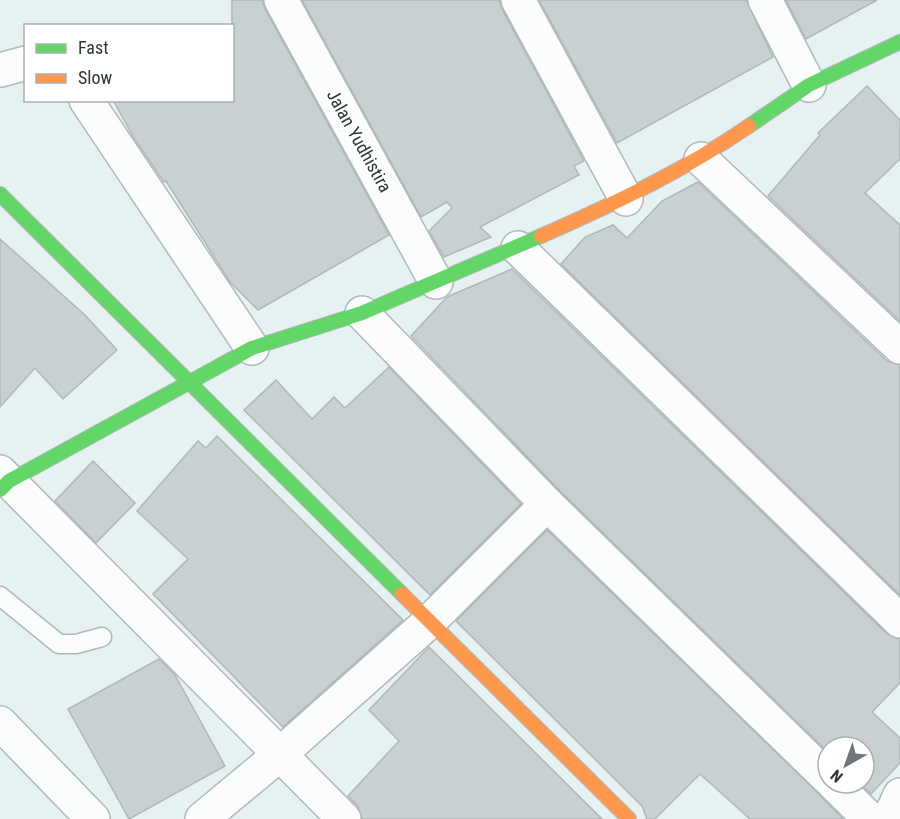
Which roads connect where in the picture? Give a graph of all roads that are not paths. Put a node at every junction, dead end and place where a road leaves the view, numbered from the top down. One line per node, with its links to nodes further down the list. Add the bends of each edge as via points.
1 (281, 0): 13 (street, Jalan Yudhistira)
2 (518, 0): 11 (street)
3 (765, 0): 7 (street)
4 (898, 45): 7 (street)
5 (24, 64): 6 (street)
6 (0, 70)
7 (809, 85): 9 (street)
8 (87, 102): 16 (street)
9 (701, 159): 11 (street); 15 (street)
10 (0, 194): 17 (street)
11 (626, 199): 12 (street)
12 (518, 248): 13 (street); 21 (street)
13 (436, 282): 14 (street)
14 (363, 313): 16 (street); 19 (street)
15 (900, 347)
16 (252, 348): 17 (street)
17 (190, 383): 18 (street); 22 (street)
18 (3, 481): 25 (street)
19 (548, 504): 22 (street); 26 (street)
20 (0, 596): 23 (lane, via 59,644)
21 (900, 621)
22 (429, 622): 25 (street); 32 (street)
23 (102, 637)
24 (0, 723): 29 (street)
25 (279, 755): 30 (street); 31 (street)
26 (816, 766)
27 (845, 795): 33 (street)
28 (900, 795): 34 (street)
29 (93, 819)
30 (202, 819)
31 (344, 819)
32 (629, 819)
33 (870, 819)
34 (889, 819)

